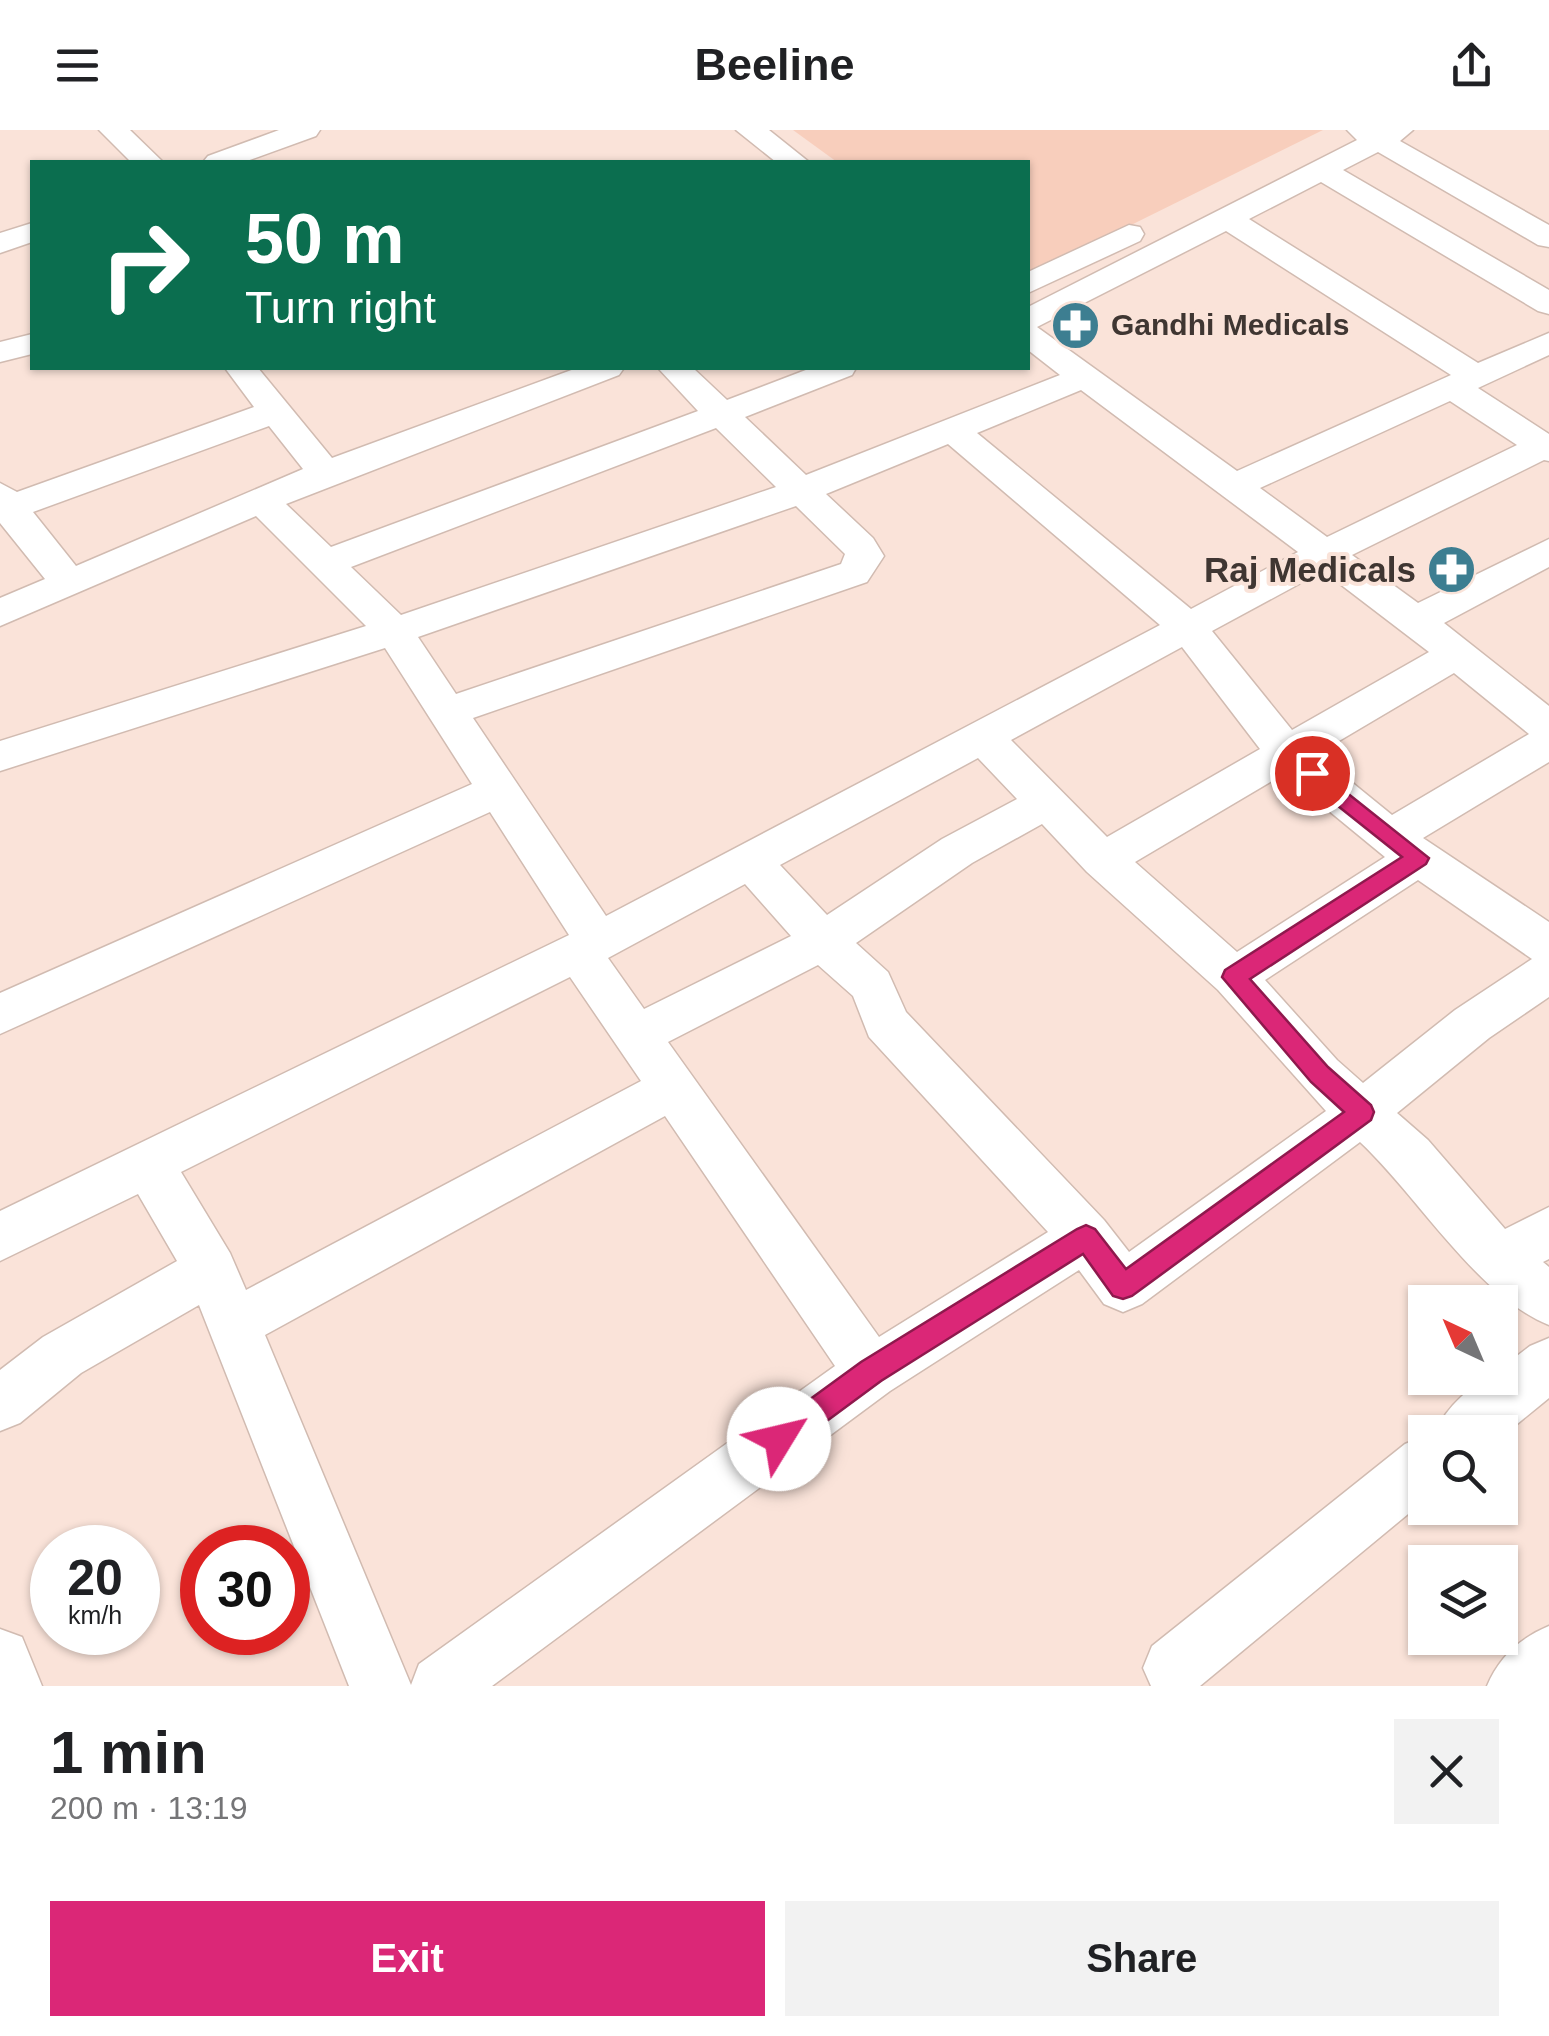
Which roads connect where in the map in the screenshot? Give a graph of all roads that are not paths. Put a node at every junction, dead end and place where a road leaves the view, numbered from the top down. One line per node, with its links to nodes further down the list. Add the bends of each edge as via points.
1 (112, 130): 6 (street)
2 (306, 130): 7 (street)
3 (750, 130): 8 (street)
4 (1341, 130): 14 (street)
5 (1379, 133): 9 (street); 12 (street)
6 (146, 160)
7 (224, 160)
8 (791, 160)
9 (1322, 170): 10 (street); 15 (street)
10 (1228, 218): 16 (street); 26 (street)
11 (30, 233): 13 (street)
12 (1549, 238)
13 (0, 244)
14 (1030, 283)
15 (1549, 304)
16 (1030, 319)
17 (1030, 337): 25 (street)
18 (1549, 343): 26 (street)
19 (30, 344): 20 (street)
20 (0, 352)
21 (243, 370): 27 (street)
22 (602, 370): 31 (street)
23 (676, 370): 28 (street)
24 (835, 370): 28 (street)
25 (1084, 376): 29 (street); 32 (street)
26 (1466, 382): 30 (street); 32 (street)
27 (276, 411): 31 (street); 35 (street)
28 (725, 414): 33 (street); 38 (street)
29 (952, 430): 33 (street); 42 (street)
30 (1546, 448): 37 (street)
31 (325, 473): 34 (street)
32 (1233, 487): 37 (street)
33 (804, 489): 43 (street); 45 (street, via 860,547 865,556 854,574)
34 (262, 501): 38 (street); 39 (street)
35 (3, 505): 39 (street)
36 (1549, 551): 41 (street)
37 (1325, 554): 41 (street); 42 (street)
38 (324, 563): 43 (street)
39 (69, 583): 40 (street)
40 (0, 613)
41 (1416, 621): 44 (street)
42 (1188, 627): 47 (street); 49 (street)
43 (394, 631): 45 (street); 50 (street)
44 (1456, 654): 46 (street); 49 (street)
45 (447, 712): 51 (street)
46 (1549, 728)
47 (983, 736): 52 (street); 55 (street)
48 (1549, 742): 53 (street)
49 (1286, 752): 53 (street); 54 (street)
50 (0, 756)
51 (499, 790): 58 (street); 61 (street)
52 (1045, 803): 54 (street); 56 (street)
53 (1404, 848): 57 (street); 60 (street)
54 (1104, 860): 60 (street)
55 (750, 861): 56 (street); 58 (street)
56 (823, 941): 62 (street); 67 (street, via 872,985 886,1023)
57 (1549, 946)
58 (588, 947): 62 (street); 65 (street)
59 (1549, 972): 64 (street)
60 (1234, 977): 64 (street, via 1320,1075)
61 (0, 1014)
62 (636, 1035): 63 (street)
63 (672, 1088): 72 (street); 74 (street)
64 (1362, 1112): 67 (street, via 1123,1287); 69 (street)
65 (148, 1164): 68 (street); 70 (street)
66 (1549, 1231): 69 (street)
67 (1086, 1237): 74 (street)
68 (0, 1238)
69 (1502, 1259): 71 (street)
70 (211, 1270): 72 (street); 75 (street, via 62,1355)
71 (1549, 1300)
72 (232, 1325): 82 (street)
73 (1549, 1364): 76 (street)
74 (871, 1372): 83 (street)
75 (0, 1404)
76 (1485, 1415)
77 (1408, 1478): 80 (street)
78 (1549, 1656): 84 (street)
79 (0, 1659): 81 (street)
80 (1174, 1668)
81 (10, 1686)
82 (380, 1686)
83 (441, 1686)
84 (1518, 1686)

